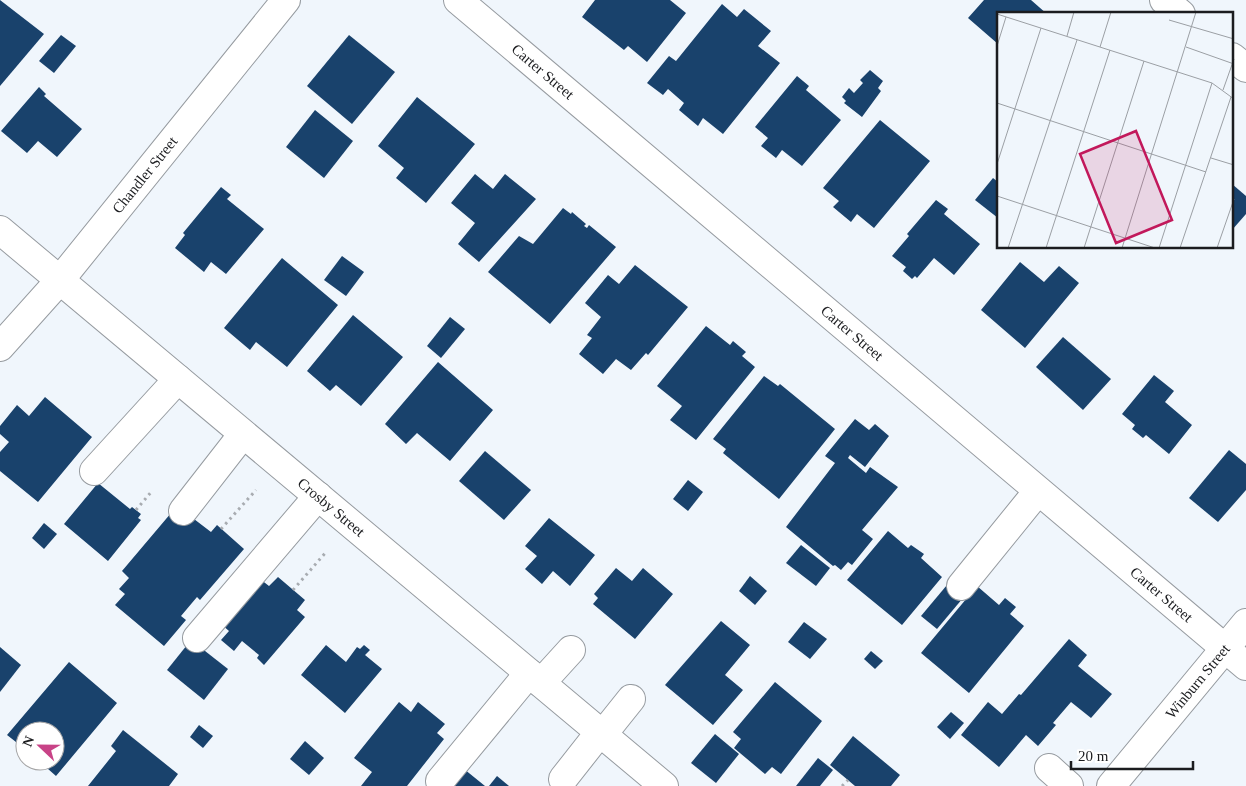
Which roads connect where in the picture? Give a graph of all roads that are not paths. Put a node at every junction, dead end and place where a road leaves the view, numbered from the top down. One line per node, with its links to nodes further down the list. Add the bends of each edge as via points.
1 (286, 0): 8 (street, Chandler Street)
2 (458, 0): 13 (street, Carter Street)
3 (1164, 0): 4 (street)
4 (1179, 12)
5 (1234, 58): 6 (street)
6 (1246, 68)
7 (0, 230): 8 (street, Crosby Street)
8 (60, 280): 9 (street, Chandler Street); 10 (street, Crosby Street)
9 (0, 347)
10 (178, 379): 11 (street, Crosby Street); 12 (street)
11 (243, 434): 14 (street, Crosby Street); 15 (street)
12 (94, 471)
13 (1038, 491): 16 (street); 19 (street, Carter Street)
14 (318, 496): 18 (street); 22 (street, Crosby Street)
15 (183, 511)
16 (961, 586)
17 (1246, 624): 19 (street, Winburn Street)
18 (198, 638)
19 (1224, 649): 21 (street, Carter Street); 30 (street, Winburn Street)
20 (571, 650): 22 (street)
21 (1246, 666)
22 (535, 678): 24 (street, Crosby Street); 27 (street)
23 (631, 699): 24 (street)
24 (601, 733): 26 (street); 28 (street, Crosby Street)
25 (1049, 768): 29 (street)
26 (563, 779)
27 (440, 782)
28 (664, 786)
29 (1069, 786)
30 (1112, 786)

